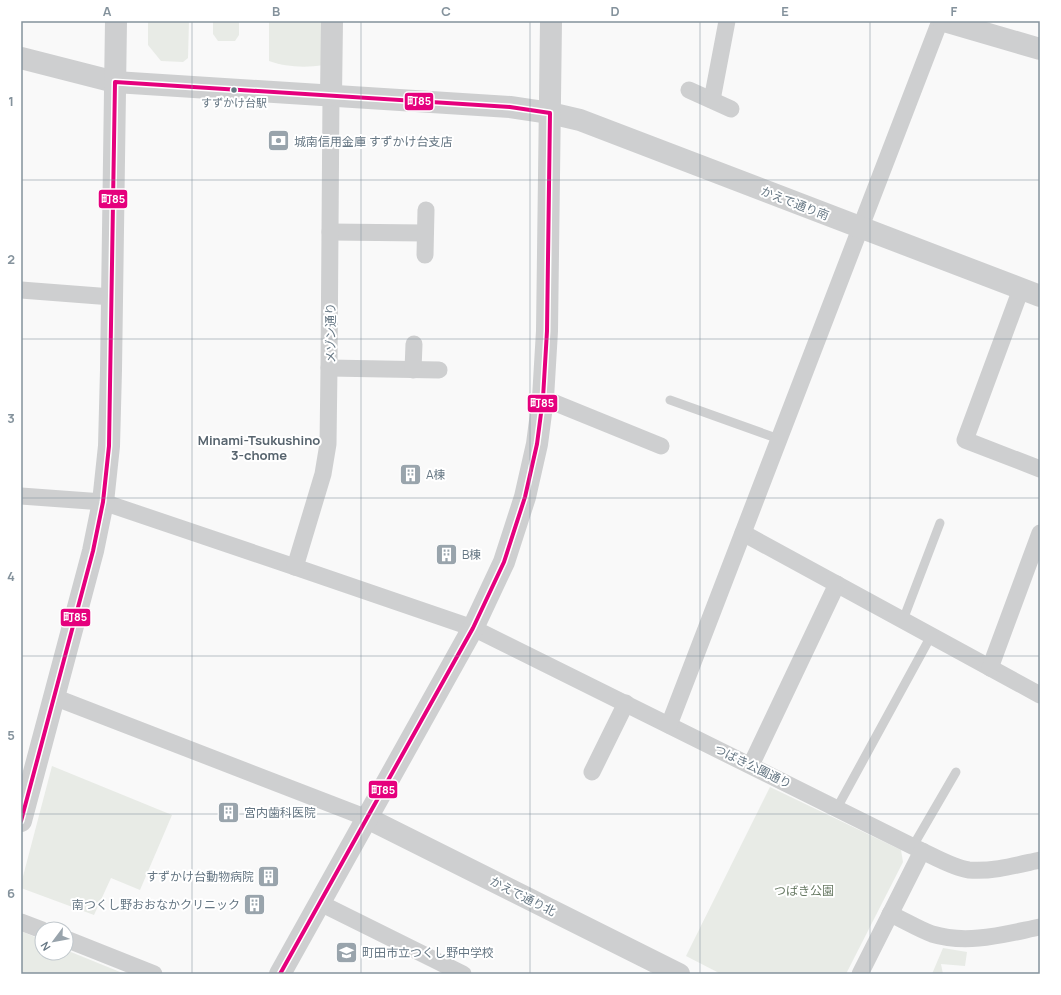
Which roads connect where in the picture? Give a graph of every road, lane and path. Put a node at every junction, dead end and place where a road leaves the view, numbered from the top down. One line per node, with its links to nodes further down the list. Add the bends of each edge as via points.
1 (116, 21): 9 (street)
2 (332, 21): 11 (street)
3 (551, 21): 14 (street)
4 (727, 21): 12 (street)
5 (940, 21): 16 (street)
6 (944, 21): 7 (street)
7 (1040, 49)
8 (21, 58): 9 (street, かえで通り南)
9 (115, 82): 11 (street, かえで通り南); 22 (street)
10 (689, 90): 12 (street)
11 (331, 95): 14 (street, かえで通り南, via 510,106); 17 (street, メゾン通り)
12 (712, 100): 13 (street)
13 (731, 109)
14 (550, 113): 16 (street, かえで通り南, via 580,120); 27 (street, via 547,331)
15 (426, 210): 18 (street)
16 (860, 228): 21 (street, かえで通り南); 29 (street)
17 (330, 232): 18 (street); 24 (street, メゾン通り)
18 (425, 233): 19 (street)
19 (425, 255)
20 (21, 290): 22 (street)
21 (1030, 292): 31 (street, via 966,440)
22 (112, 297): 33 (street, via 109,446)
23 (414, 344): 25 (street)
24 (329, 368): 25 (street); 37 (street, メゾン通り, via 328,444 323,474)
25 (413, 370): 26 (street)
26 (439, 370)
27 (543, 398): 30 (street); 40 (street, via 537,444 525,497 504,562)
28 (670, 400): 29 (lane)
29 (779, 440): 35 (street)
30 (661, 446)
31 (1040, 469)
32 (21, 496): 33 (street, つばき公園通り)
33 (103, 502): 37 (street, つばき公園通り); 44 (street)
34 (940, 523): 39 (lane)
35 (743, 532): 38 (street); 46 (street)
36 (1040, 533): 42 (street)
37 (295, 566): 40 (street, つばき公園通り)
38 (837, 584): 39 (street); 47 (street)
39 (903, 620): 41 (street)
40 (473, 628): 45 (street, つばき公園通り); 51 (street)
41 (931, 636): 42 (street); 50 (lane)
42 (990, 668): 43 (street)
43 (1040, 696)
44 (54, 697): 51 (street); 52 (street)
45 (626, 703): 46 (street, つばき公園通り); 48 (street)
46 (669, 725): 47 (street, つばき公園通り)
47 (751, 765): 50 (street, つばき公園通り)
48 (592, 772)
49 (956, 772): 53 (lane)
50 (837, 808): 53 (street, つばき公園通り)
51 (367, 818): 55 (street); 64 (street, かえで通り北)
52 (21, 821)
53 (917, 848): 54 (street, つばき公園通り, via 967,870 990,870); 56 (street)
54 (1040, 860)
55 (320, 903): 62 (street); 63 (street)
56 (890, 914): 59 (street, via 932,934 954,938 979,939); 65 (street)
57 (21, 922): 58 (street)
58 (34, 927)
59 (1040, 927)
60 (74, 942): 61 (street)
61 (154, 974)
62 (280, 974)
63 (463, 974)
64 (679, 974)
65 (860, 974)

